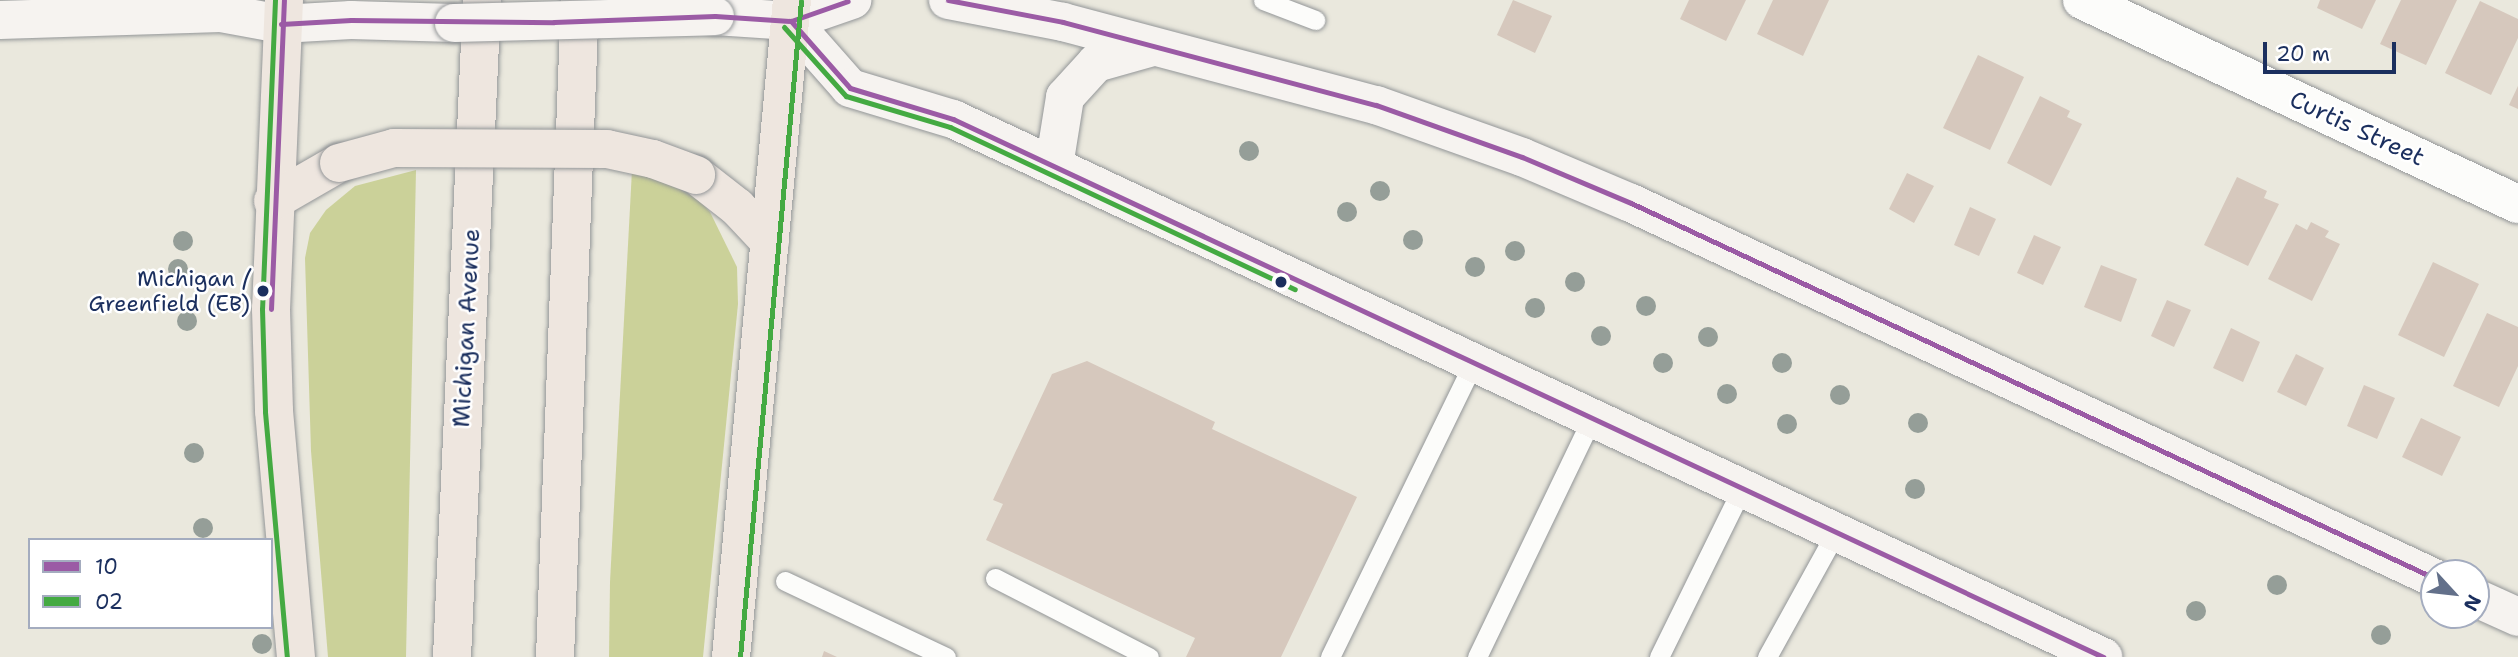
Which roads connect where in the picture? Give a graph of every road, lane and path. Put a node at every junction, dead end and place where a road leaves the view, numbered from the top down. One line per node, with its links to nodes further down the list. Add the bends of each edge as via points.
1 (482, 0): 27 (main road, Michigan Avenue)
2 (580, 0): 28 (main road)
3 (852, 0): 7 (main road)
4 (948, 0): 8 (main road)
5 (1263, 0): 11 (lane)
6 (2082, 0): 15 (street, Curtis Street)
7 (792, 10): 9 (main road, bridge, via 466,23 351,20); 13 (main road, via 850,88 953,119); 16 (main road)
8 (1069, 11): 12 (main road)
9 (282, 12): 10 (main road); 14 (main road)
10 (0, 19)
11 (1315, 19)
12 (1155, 46): 13 (main road, via 1096,63 1065,97); 21 (main road, via 1376,105 1534,162)
13 (1054, 166): 17 (main road)
14 (274, 201): 16 (main road, bridge, via 339,163 394,148 607,149 696,175 737,207); 26 (main road, via 274,411)
15 (2518, 204)
16 (770, 242): 29 (main road)
17 (1474, 362): 18 (main road); 32 (lane)
18 (1592, 418): 19 (main road); 33 (lane)
19 (1742, 488): 20 (main road); 34 (lane)
20 (1836, 532): 35 (lane); 36 (main road)
21 (2420, 571)
22 (995, 578): 31 (lane)
23 (785, 581): 30 (lane)
24 (2490, 604): 25 (main road)
25 (2518, 617)
26 (296, 657)
27 (452, 657)
28 (555, 657)
29 (732, 657)
30 (946, 657)
31 (1149, 657)
32 (1330, 657)
33 (1477, 657)
34 (1659, 657)
35 (1768, 657)
36 (2103, 657)

